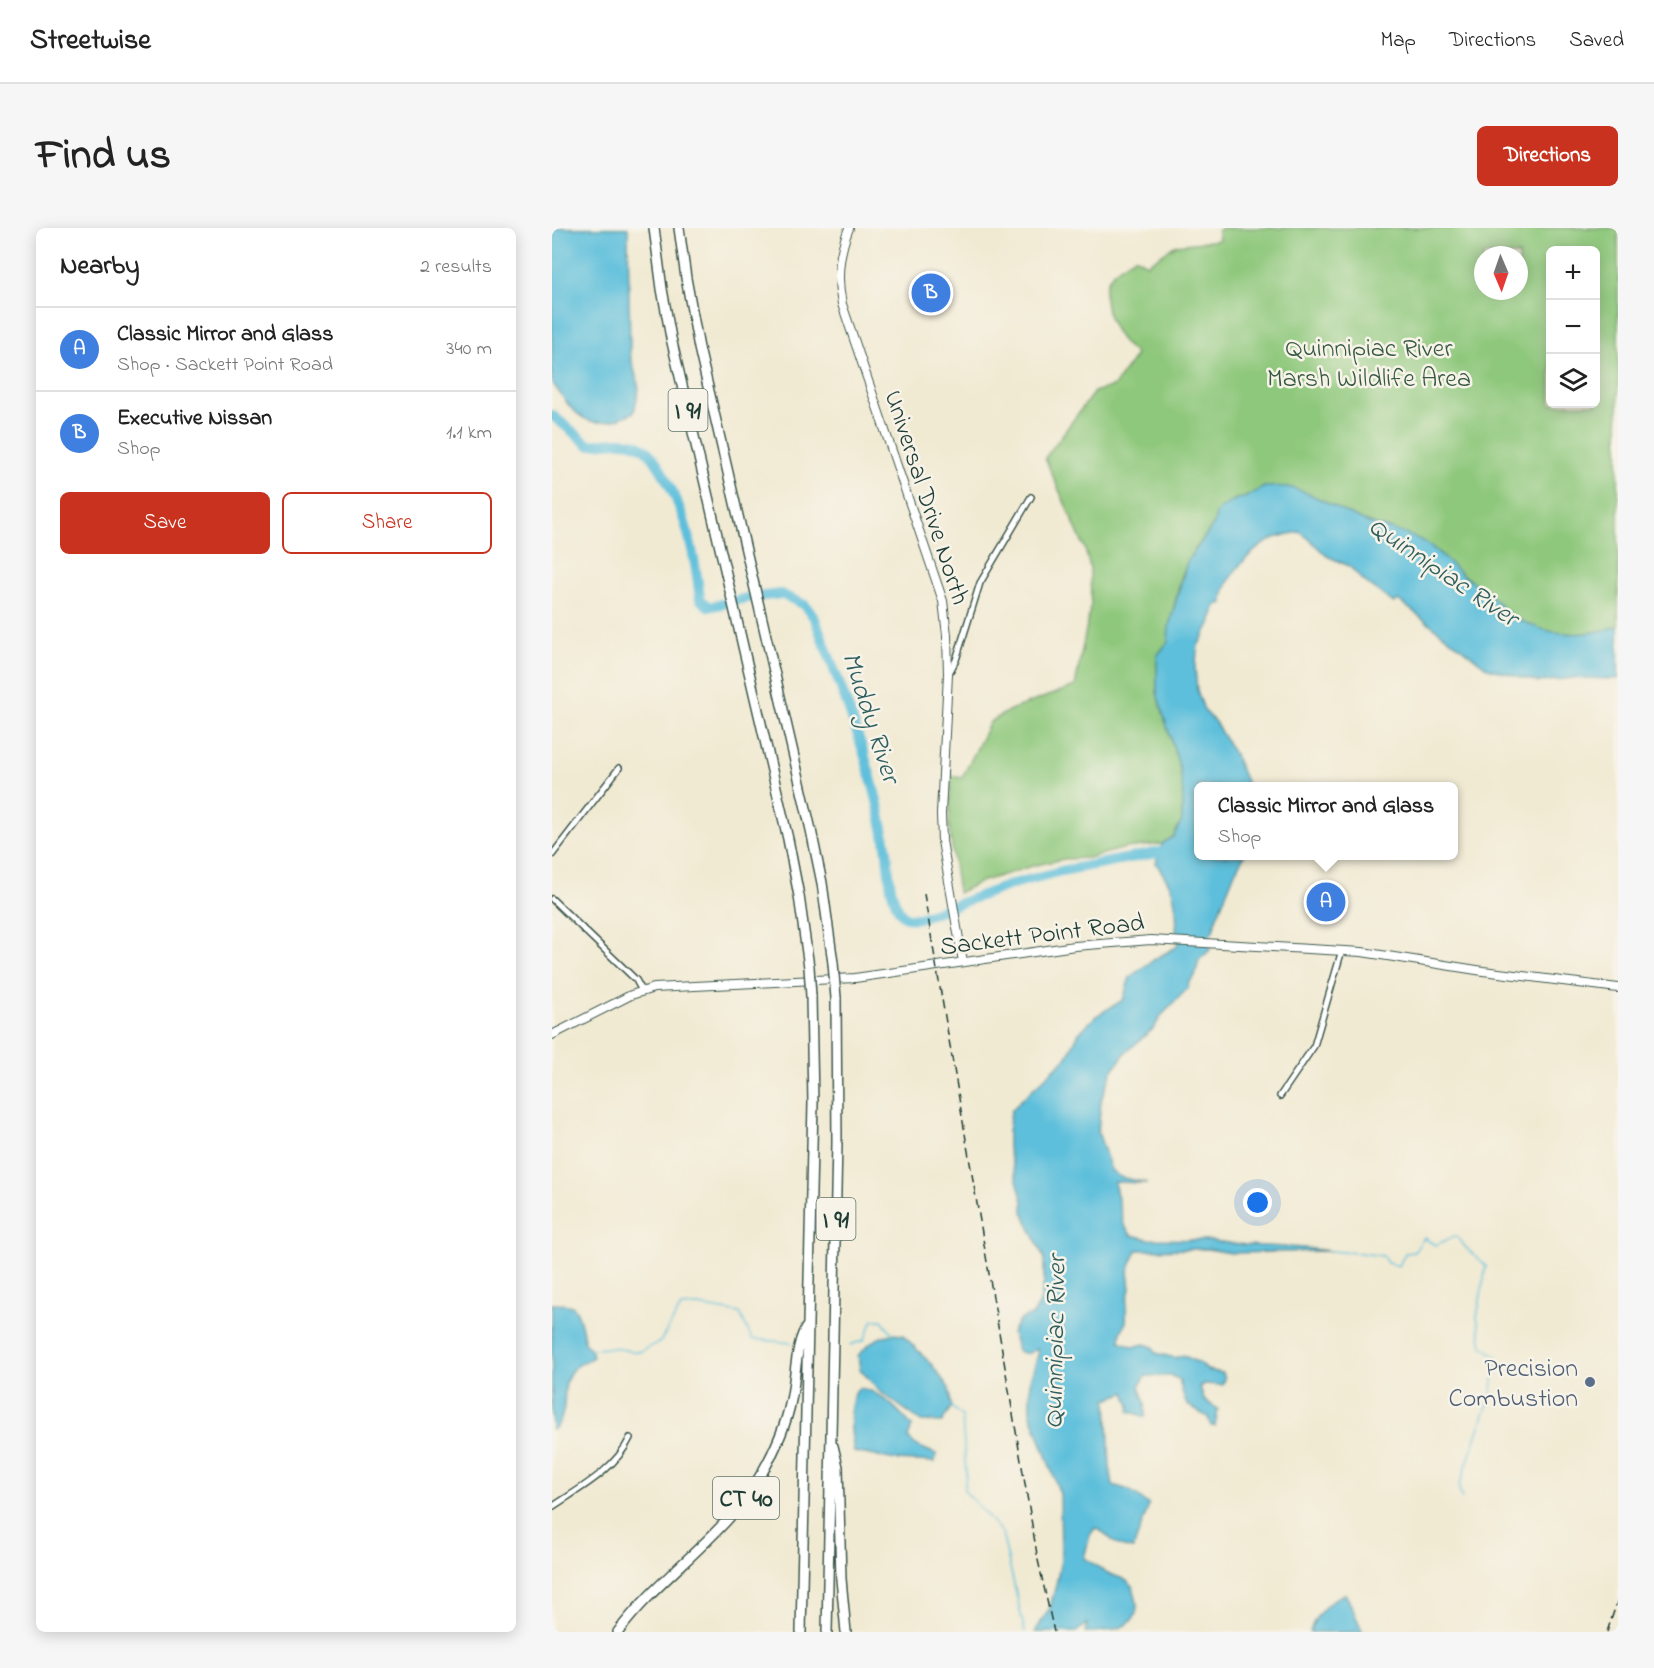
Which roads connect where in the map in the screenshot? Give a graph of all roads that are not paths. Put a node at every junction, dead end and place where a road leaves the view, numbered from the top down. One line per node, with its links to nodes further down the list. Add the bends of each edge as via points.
1 (654, 228): 15 (highway, I 91, bridge, via 671,338 792,860 808,967 813,1071)
2 (679, 228): 17 (highway, I 91, bridge, via 699,348 817,857 833,963 838,1101)
3 (849, 228): 5 (street, Universal Drive North, via 838,271 842,304 943,601)
4 (1031, 496): 5 (street, via 980,583)
5 (948, 674): 10 (street, Universal Drive North, via 942,841)
6 (619, 768): 7 (street)
7 (552, 855)
8 (552, 899): 12 (street, via 636,980)
9 (1342, 950): 10 (street, Sackett Point Road, via 1127,941); 11 (street, Sackett Point Road); 14 (street, via 1314,1046)
10 (963, 962): 12 (street, Sackett Point Road, via 855,978 672,986)
11 (1618, 988)
12 (642, 991): 13 (street, Sackett Point Road)
13 (552, 1035)
14 (1280, 1096)
15 (808, 1325): 19 (highway, CT 40, via 799,1340 785,1424 757,1482 720,1528 640,1605); 20 (highway, I 91)
16 (630, 1438): 18 (street, via 614,1462)
17 (831, 1440): 21 (highway, I 91); 22 (highway, via 838,1467)
18 (552, 1508)
19 (618, 1632)
20 (801, 1632)
21 (827, 1632)
22 (846, 1632)

